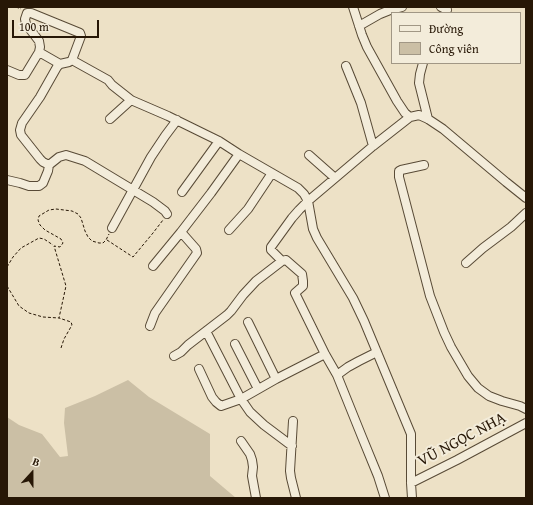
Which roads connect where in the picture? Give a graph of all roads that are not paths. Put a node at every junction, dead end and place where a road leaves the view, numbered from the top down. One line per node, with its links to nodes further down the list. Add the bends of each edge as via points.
1 (353, 7): 3 (street)
2 (402, 7): 3 (street, via 390,10)
3 (359, 26): 11 (street, via 378,69 402,109)
4 (39, 52): 5 (street, via 39,41 26,24 27,12 80,33); 6 (street); 9 (street, via 25,75)
5 (72, 60): 6 (street); 10 (street, via 108,80)
6 (60, 64): 19 (street, via 20,130 21,135 40,159)
7 (423, 64): 13 (street, via 419,83)
8 (346, 66): 16 (street, via 362,103)
9 (7, 70)
10 (131, 100): 12 (street); 14 (street)
11 (410, 117): 13 (street, via 419,115); 16 (street)
12 (110, 119)
13 (428, 119): 26 (street)
14 (177, 120): 15 (street); 24 (street, via 151,157)
15 (219, 141): 17 (street); 25 (street)
16 (373, 146): 22 (street)
17 (239, 154): 21 (street); 32 (street)
18 (309, 155): 22 (street)
19 (48, 165): 23 (street, via 43,183 39,186); 24 (street, via 66,155 85,161)
20 (424, 165): 48 (street, via 401,170 399,177 430,296 444,332 468,376 478,388 489,396)
21 (272, 174): 27 (street, via 298,188); 31 (street, via 248,210)
22 (335, 178): 27 (street)
23 (7, 180)
24 (133, 189): 29 (street); 30 (street)
25 (182, 192)
26 (526, 198)
27 (308, 201): 33 (street, via 271,247); 40 (street, via 313,229 353,298)
28 (526, 213): 34 (street)
29 (167, 214)
30 (112, 228)
31 (229, 230)
32 (181, 232): 35 (street); 37 (street, via 197,253 155,313)
33 (282, 261): 38 (street, via 256,282 231,311); 41 (street, via 286,260 302,274 302,286 295,293)
34 (466, 263)
35 (153, 266)
36 (248, 322): 45 (street)
37 (150, 326)
38 (206, 331): 42 (street); 47 (street)
39 (235, 344): 46 (street)
40 (377, 352): 44 (street); 53 (street, via 411,434)
41 (325, 354): 44 (street); 45 (street)
42 (174, 356)
43 (199, 369): 47 (street, via 212,398 221,406)
44 (337, 375): 56 (street)
45 (276, 379): 46 (street)
46 (258, 389): 47 (street)
47 (241, 399): 52 (street, via 257,419)
48 (526, 409)
49 (293, 421): 52 (street)
50 (526, 423): 53 (street, VŨ NGỌC NHẠ)
51 (241, 441): 54 (street, via 252,460)
52 (292, 446): 55 (street, via 290,478)
53 (411, 483): 57 (street)
54 (256, 498)
55 (296, 498)
56 (385, 498)
57 (412, 498)

